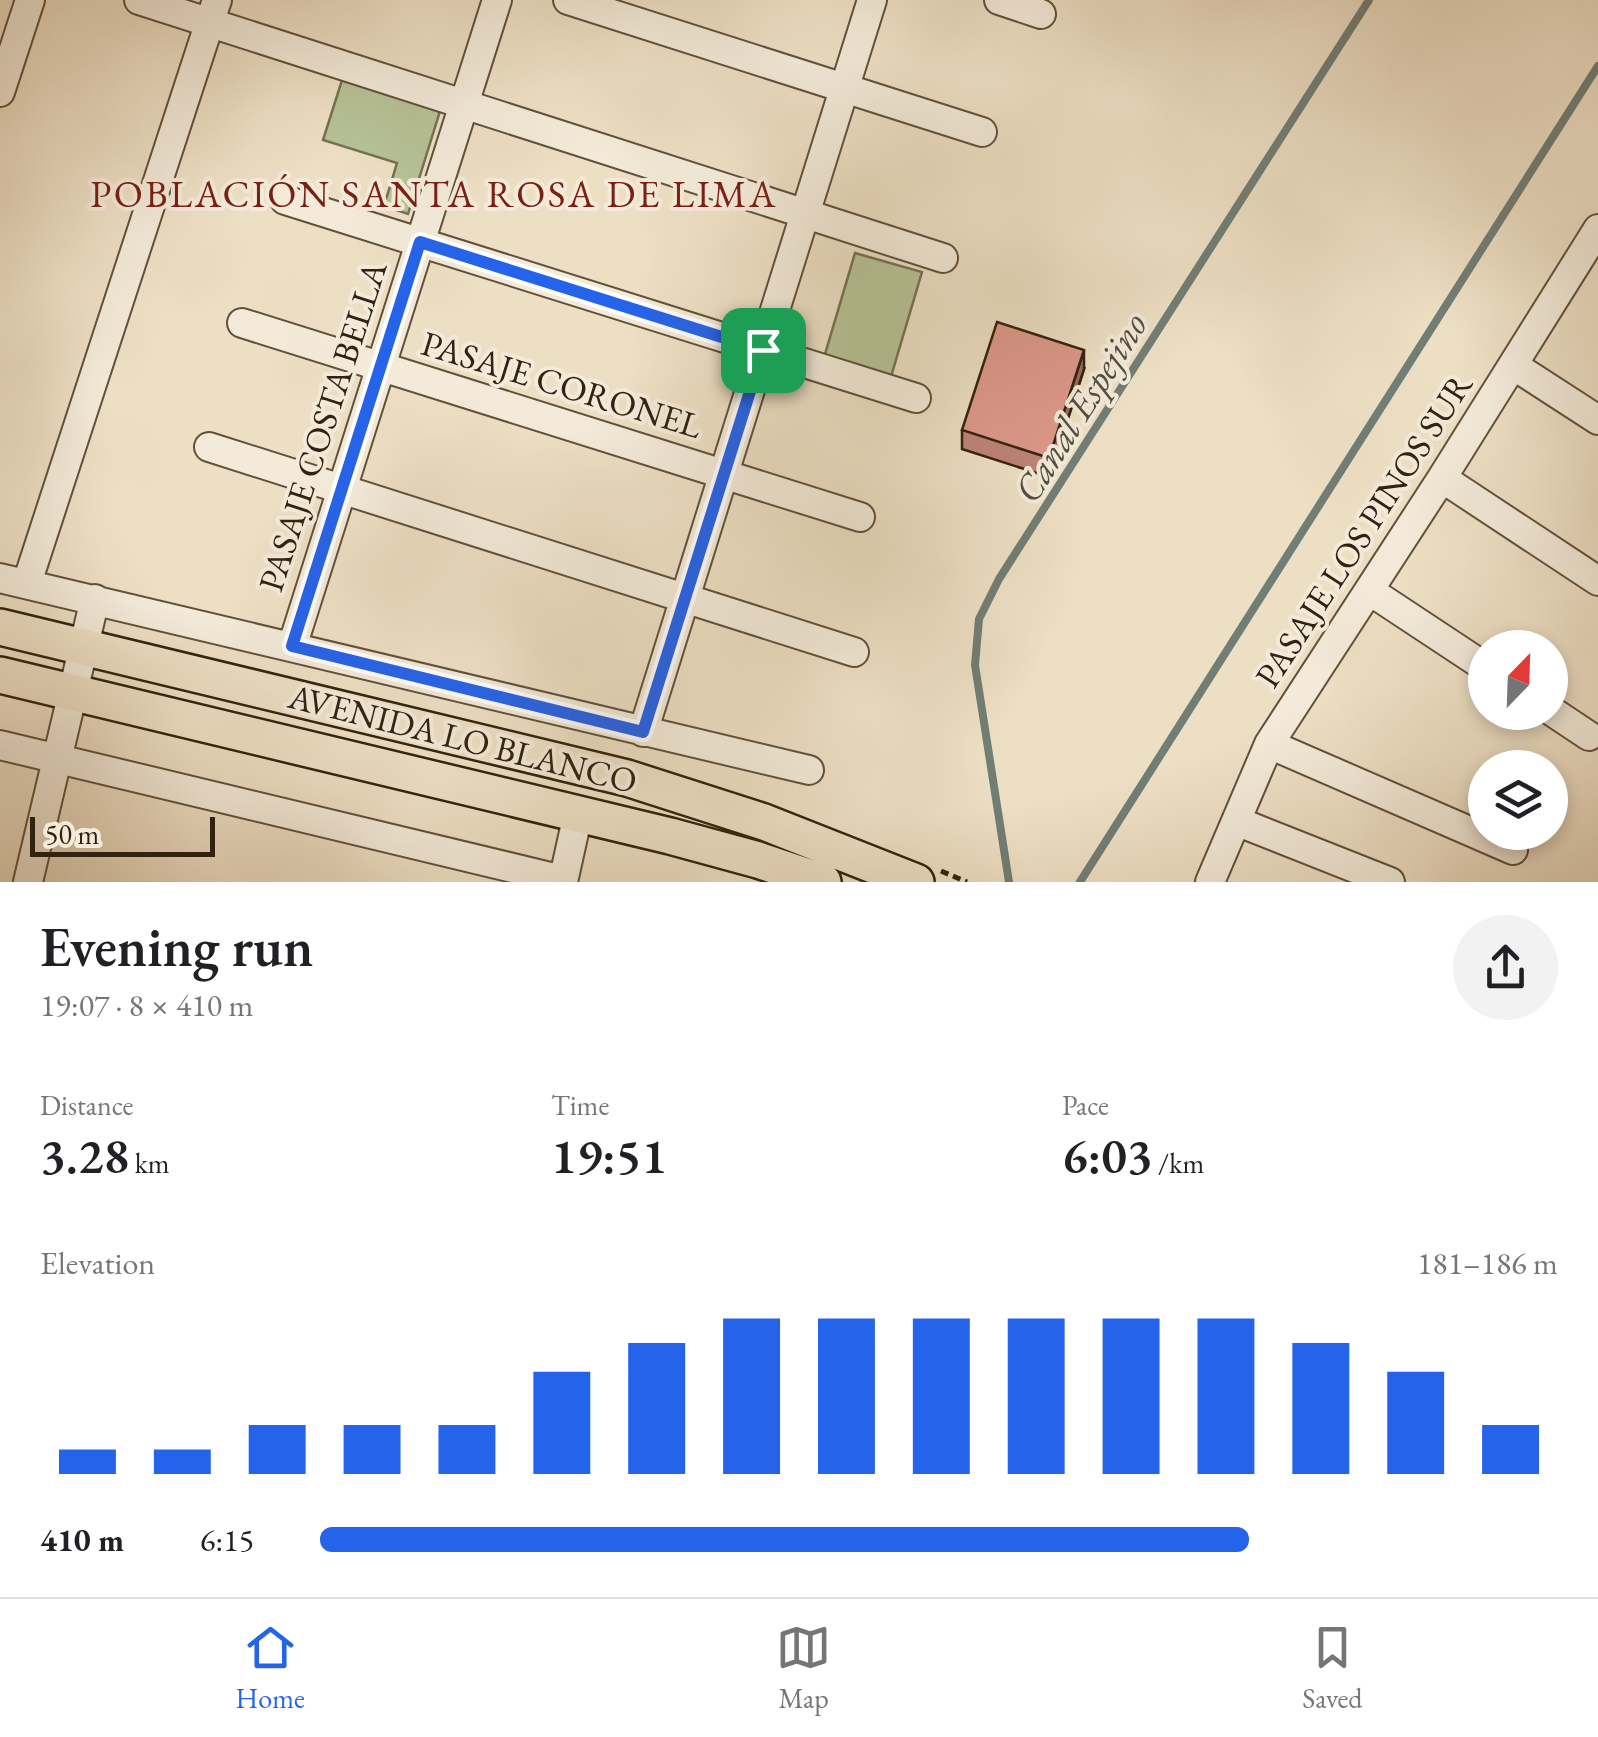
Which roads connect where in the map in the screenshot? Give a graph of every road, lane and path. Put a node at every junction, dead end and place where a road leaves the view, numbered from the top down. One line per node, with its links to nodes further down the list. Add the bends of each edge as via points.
1 (30, 0): 10 (street)
2 (139, 0): 7 (street)
3 (496, 0): 11 (street, PASAJE COSTA BELLA)
4 (568, 0): 9 (street)
5 (872, 0): 9 (street)
6 (999, 0): 8 (street)
7 (213, 12): 11 (street); 30 (street)
8 (1041, 14)
9 (845, 88): 12 (street); 14 (street)
10 (0, 92)
11 (463, 106): 14 (street); 15 (street, PASAJE COSTA BELLA)
12 (982, 132)
13 (284, 200): 15 (street)
14 (805, 214): 17 (street); 19 (street)
15 (420, 242): 19 (street); 21 (street, PASAJE COSTA BELLA)
16 (1594, 246): 20 (street, PASAJE LOS PINOS SUR)
17 (943, 258)
18 (242, 323): 21 (street, PASAJE CORONEL)
19 (763, 350): 22 (street); 25 (street)
20 (1514, 365): 23 (street); 26 (street, PASAJE LOS PINOS SUR)
21 (380, 366): 25 (street, PASAJE CORONEL); 27 (street, PASAJE COSTA BELLA)
22 (916, 398)
23 (1598, 420)
24 (209, 447): 27 (street)
25 (724, 474): 28 (street, PASAJE CORONEL); 32 (street)
26 (1442, 478): 29 (street); 31 (street, PASAJE LOS PINOS SUR)
27 (342, 489): 32 (street); 36 (street, PASAJE COSTA BELLA)
28 (860, 517)
29 (1598, 580)
30 (13, 581): 33 (street, AVENIDA LO BLANCO)
31 (1370, 591): 38 (street); 45 (street, PASAJE LOS PINOS SUR)
32 (685, 598): 37 (street); 42 (street)
33 (95, 599): 35 (street); 36 (street, AVENIDA LO BLANCO)
34 (0, 627): 35 (main road, AVENIDA LO BLANCO)
35 (84, 646): 40 (street); 54 (main road, AVENIDA LO BLANCO, via 627,778)
36 (292, 646): 42 (street, AVENIDA LO BLANCO)
37 (854, 652)
38 (1468, 656)
39 (0, 675): 40 (main road, AVENIDA LO BLANCO)
40 (74, 693): 46 (street); 48 (main road, AVENIDA LO BLANCO)
41 (1568, 722): 43 (street)
42 (643, 732): 47 (street, AVENIDA LO BLANCO)
43 (1590, 736)
44 (0, 744): 46 (street)
45 (1269, 744): 49 (street, PASAJE LOS PINOS SUR); 50 (street)
46 (58, 758): 51 (street); 52 (street)
47 (809, 770)
48 (578, 814): 51 (street); 53 (main road, AVENIDA LO BLANCO)
49 (1236, 821): 55 (street, PASAJE LOS PINOS SUR); 56 (street)
50 (1468, 830)
51 (563, 881)
52 (28, 882)
53 (824, 882)
54 (916, 882)
55 (1210, 882)
56 (1390, 882)

